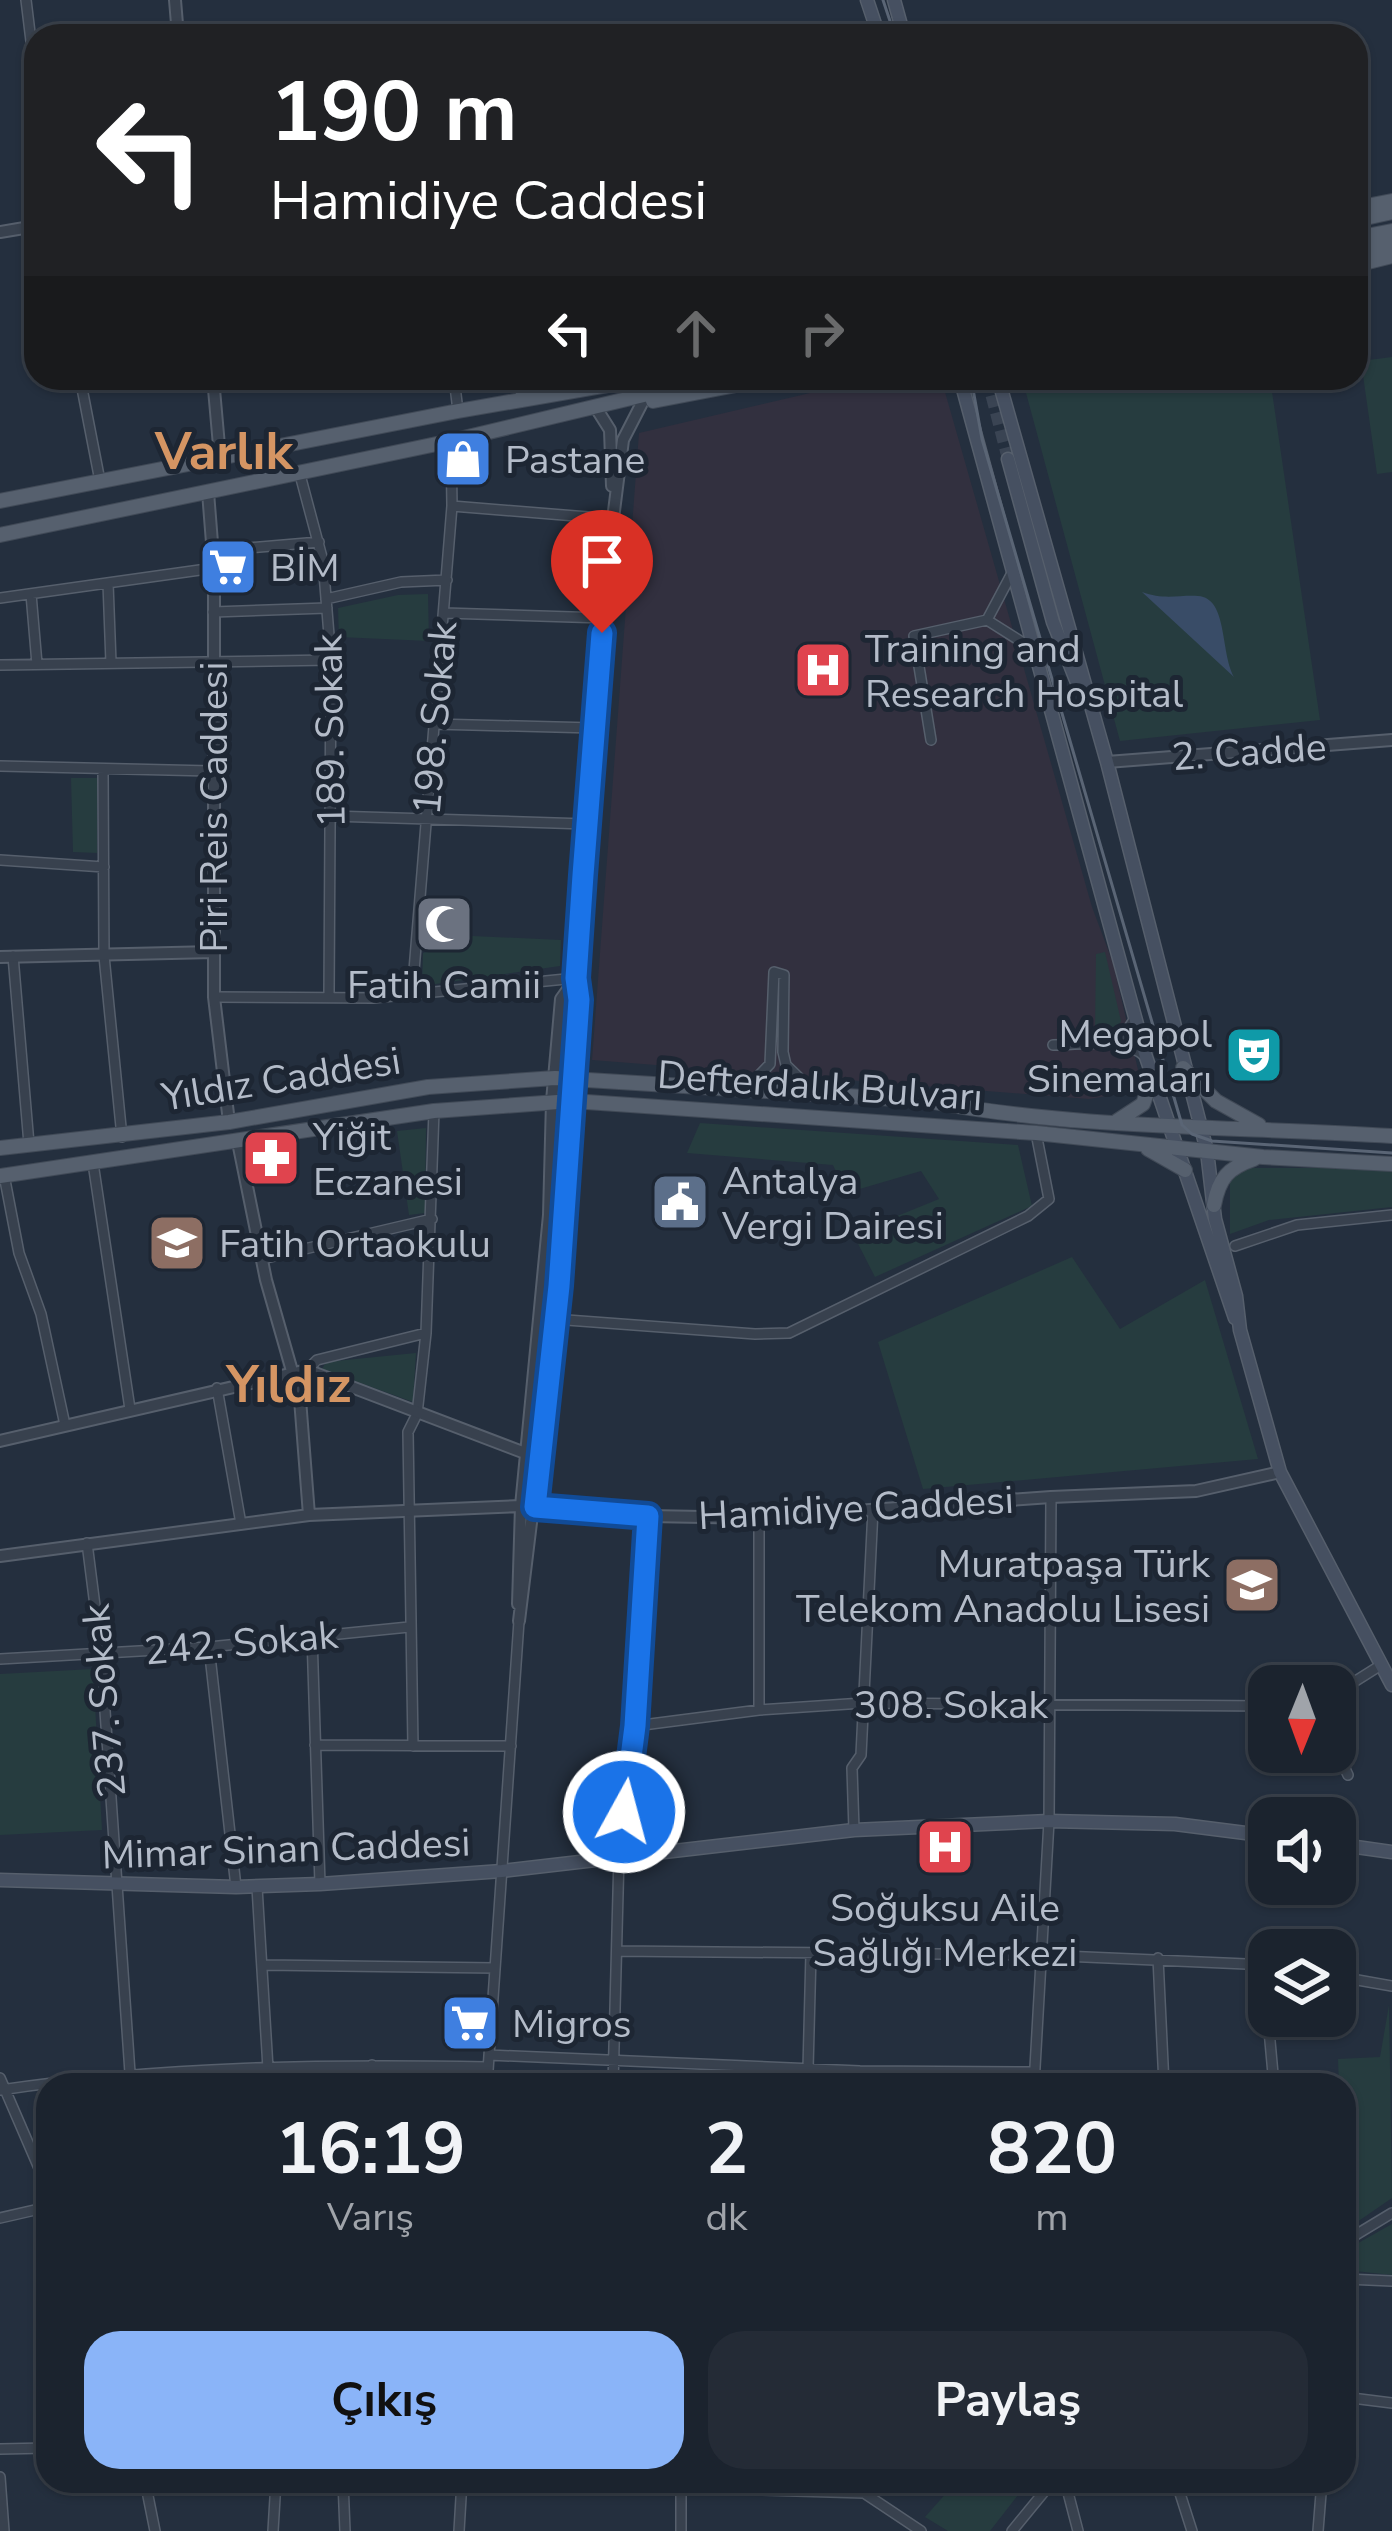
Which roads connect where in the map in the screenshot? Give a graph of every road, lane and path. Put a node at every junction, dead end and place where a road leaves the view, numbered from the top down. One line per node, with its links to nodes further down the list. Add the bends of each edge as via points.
1 (82, 390): 20 (street)
2 (214, 390): 17 (street)
3 (455, 390): 13 (street)
4 (532, 390): 12 (main road)
5 (547, 390): 12 (main road)
6 (579, 390): 12 (main road)
7 (663, 390): 15 (main road)
8 (710, 390): 11 (main road)
9 (963, 390): 29 (main road)
10 (1003, 390): 46 (main road)
11 (642, 403): 14 (main road); 24 (street, via 623,440)
12 (476, 408): 13 (main road)
13 (458, 411): 17 (main road)
14 (598, 411): 15 (main road); 24 (street, via 610,430)
15 (483, 432): 16 (main road)
16 (451, 441): 19 (main road); 23 (street, 198. Sokak)
17 (220, 457): 20 (main road)
18 (1008, 459): 46 (main road, via 1053,622)
19 (299, 471): 21 (main road); 26 (street, 189. Sokak)
20 (100, 482): 22 (main road)
21 (208, 492): 25 (main road); 27 (street, Piri Reis Caddesi)
22 (0, 501)
23 (452, 506): 24 (street); 30 (street, 198. Sokak)
24 (613, 519): 37 (street)
25 (0, 535)
26 (319, 542): 27 (street); 34 (street, 189. Sokak)
27 (212, 551): 28 (street, Piri Reis Caddesi)
28 (214, 568): 31 (street); 35 (street, Piri Reis Caddesi)
29 (1012, 573): 38 (street); 39 (main road)
30 (447, 580): 34 (street, via 400,582); 36 (street, 198. Sokak)
31 (108, 583): 32 (street); 42 (street)
32 (32, 594): 33 (street); 43 (street)
33 (0, 598)
34 (327, 603): 35 (street); 40 (street, 189. Sokak)
35 (213, 612): 41 (street, Piri Reis Caddesi)
36 (444, 614): 37 (street); 45 (street, 198. Sokak)
37 (604, 618): 47 (street)
38 (987, 620): 39 (street); 48 (street, via 914,637)
39 (1038, 652): 66 (main road)
40 (331, 660): 41 (street); 54 (street, 189. Sokak)
41 (212, 661): 42 (street); 53 (street, Piri Reis Caddesi)
42 (111, 663): 43 (street)
43 (37, 664): 44 (street)
44 (0, 665)
45 (434, 724): 47 (street); 55 (street, 198. Sokak)
46 (1096, 724): 50 (main road)
47 (594, 728): 56 (street)
48 (931, 740)
49 (1392, 740): 50 (street, 2. Cadde)
50 (1107, 762): 70 (main road)
51 (0, 766): 52 (street)
52 (104, 770): 53 (street); 58 (street)
53 (211, 771): 59 (street, Piri Reis Caddesi)
54 (331, 816): 55 (street); 63 (street, 189. Sokak)
55 (424, 818): 56 (street); 64 (street, 198. Sokak)
56 (586, 824): 62 (street)
57 (0, 860): 58 (street)
58 (104, 867): 60 (street)
59 (214, 952): 60 (street); 65 (street, Piri Reis Caddesi)
60 (104, 956): 61 (street); 85 (street)
61 (7, 957): 89 (street)
62 (576, 978): 64 (street); 72 (street, via 561,999); 73 (street)
63 (329, 995): 64 (street); 65 (street)
64 (412, 995)
65 (214, 997): 79 (street, Piri Reis Caddesi)
66 (1136, 1015): 67 (street); 69 (main road)
67 (1110, 1044): 68 (street); 69 (street)
68 (1053, 1046)
69 (1147, 1057): 71 (main road)
70 (1183, 1068): 82 (main road); 83 (main road, via 1216,1101)
71 (1153, 1076): 80 (main road, via 1143,1104); 81 (main road)
72 (554, 1078): 73 (main road, Yıldız Caddesi); 76 (street); 79 (main road, Yıldız Caddesi, via 428,1087)
73 (573, 1080): 74 (main road, Defterdalık Bulvarı); 77 (street)
74 (747, 1088): 75 (main road, Defterdalık Bulvarı); 75 (street, via 770,1064 774,972 784,974 786,1065)
75 (817, 1094): 80 (main road, Defterdalık Bulvarı)
76 (552, 1101): 77 (main road, Yıldız Caddesi); 78 (main road, Yıldız Caddesi); 103 (street)
77 (572, 1101): 84 (main road, Defterdalık Bulvarı); 104 (street)
78 (434, 1111): 87 (main road, Yıldız Caddesi); 100 (street)
79 (229, 1122): 85 (main road, Yıldız Caddesi)
80 (1115, 1122): 81 (main road, Defterdalık Bulvarı)
81 (1167, 1124): 82 (main road, Defterdalık Bulvarı); 91 (main road)
82 (1198, 1125): 83 (main road, Defterdalık Bulvarı); 92 (main road)
83 (1263, 1128): 86 (main road, Defterdalık Bulvarı)
84 (1036, 1133): 88 (main road, Defterdalık Bulvarı); 104 (street, via 1049,1199 790,1333)
85 (122, 1136): 89 (main road, Yıldız Caddesi)
86 (1392, 1136)
87 (238, 1142): 94 (main road, Yıldız Caddesi); 102 (street)
88 (1126, 1143): 91 (main road, Defterdalık Bulvarı); 96 (main road)
89 (29, 1144): 90 (main road, Yıldız Caddesi)
90 (0, 1148)
91 (1177, 1148): 92 (main road, Defterdalık Bulvarı); 96 (main road)
92 (1207, 1151): 93 (main road, Defterdalık Bulvarı); 98 (main road)
93 (1263, 1156): 95 (main road, Defterdalık Bulvarı); 98 (main road, via 1226,1173)
94 (93, 1163): 97 (main road, Yıldız Caddesi); 109 (street)
95 (1392, 1164)
96 (1185, 1170): 105 (main road)
97 (2, 1175): 111 (street)
98 (1214, 1205): 105 (main road)
99 (1392, 1215): 101 (street, via 1297,1225)
100 (432, 1219): 102 (street); 106 (street)
101 (1235, 1246)
102 (262, 1259): 107 (street)
103 (540, 1318): 104 (street); 113 (street)
104 (556, 1318): 116 (street)
105 (1240, 1330): 114 (main road)
106 (426, 1334): 107 (street, via 317,1360); 110 (street)
107 (301, 1371): 108 (street); 110 (street); 119 (street)
108 (217, 1388): 109 (street); 122 (street)
109 (130, 1409): 111 (street)
110 (418, 1414): 113 (street); 118 (street, via 408,1432)
111 (65, 1425): 112 (street)
112 (0, 1442)
113 (525, 1453): 116 (street)
114 (1280, 1472): 115 (street, Hamidiye Caddesi, via 1196,1491); 132 (main road)
115 (1052, 1497): 117 (street, Hamidiye Caddesi); 136 (street)
116 (528, 1506): 118 (street, Hamidiye Caddesi); 120 (street, Hamidiye Caddesi); 125 (street)
117 (873, 1509): 121 (street, Hamidiye Caddesi); 135 (street)
118 (410, 1511): 119 (street, Hamidiye Caddesi); 126 (street)
119 (309, 1515): 122 (street, Hamidiye Caddesi)
120 (648, 1516): 121 (street, Hamidiye Caddesi); 139 (street)
121 (759, 1518): 138 (street)
122 (241, 1524): 123 (street, Hamidiye Caddesi)
123 (87, 1544): 124 (street, Hamidiye Caddesi); 130 (street, 237. Sokak)
124 (0, 1556)
125 (519, 1621): 142 (street)
126 (409, 1627): 127 (street, 242. Sokak); 141 (street)
127 (311, 1636): 128 (street, 242. Sokak); 140 (street)
128 (209, 1647): 130 (street, 242. Sokak); 153 (street)
129 (1392, 1652): 132 (street)
130 (101, 1653): 131 (street, 242. Sokak); 152 (street, 237. Sokak)
131 (0, 1659)
132 (1380, 1663): 133 (street); 134 (main road)
133 (1356, 1680)
134 (1392, 1684)
135 (863, 1703): 136 (street, 308. Sokak); 138 (street, 308. Sokak); 144 (street, via 862,1755 851,1768)
136 (1048, 1704): 137 (street, 308. Sokak); 143 (street)
137 (1248, 1706)
138 (759, 1710): 139 (street, 308. Sokak)
139 (635, 1726): 148 (street)
140 (315, 1745): 141 (street); 151 (street)
141 (413, 1746): 142 (street)
142 (511, 1746): 149 (street)
143 (1049, 1821): 144 (main road, Mimar Sinan Caddesi); 145 (main road, Mimar Sinan Caddesi); 157 (street)
144 (854, 1830): 148 (main road, Mimar Sinan Caddesi)
145 (1248, 1833)
146 (1356, 1847): 147 (main road)
147 (1392, 1852)
148 (619, 1855): 149 (main road, Mimar Sinan Caddesi); 155 (street)
149 (502, 1871): 151 (main road, Mimar Sinan Caddesi); 161 (street)
150 (0, 1880): 152 (main road, Mimar Sinan Caddesi)
151 (320, 1884): 154 (main road, Mimar Sinan Caddesi)
152 (119, 1885): 153 (main road, Mimar Sinan Caddesi); 172 (street, 237. Sokak)
153 (236, 1887): 154 (main road, Mimar Sinan Caddesi)
154 (257, 1887): 160 (street)
155 (618, 1952): 156 (street); 165 (street)
156 (811, 1953): 157 (street); 169 (street)
157 (1040, 1955): 158 (street); 171 (street)
158 (1158, 1958): 159 (street); 178 (street)
159 (1248, 1964)
160 (264, 1965): 161 (street); 168 (street)
161 (495, 1968): 166 (street)
162 (1356, 1980): 163 (street)
163 (1392, 1986)
164 (1271, 2037): 179 (street)
165 (614, 2060): 166 (street); 169 (street); 177 (street)
166 (489, 2061): 167 (street); 176 (street)
167 (372, 2065): 168 (street); 175 (street)
168 (266, 2068): 173 (street); 174 (street)
169 (808, 2069): 170 (street)
170 (860, 2071): 171 (street)
171 (1032, 2072)
172 (130, 2073)
173 (153, 2073)
174 (267, 2073)
175 (372, 2073)
176 (488, 2073)
177 (613, 2073)
178 (1163, 2073)
179 (1273, 2073)
180 (36, 2083): 181 (street)
181 (1, 2086): 182 (street)
182 (36, 2163)
183 (36, 2209): 185 (street)
184 (1392, 2213): 186 (street)
185 (0, 2218)
186 (1356, 2235)
187 (1356, 2279): 188 (street)
188 (1392, 2281)
189 (1356, 2398): 190 (street)
190 (1392, 2403)
191 (36, 2448): 192 (street)
192 (0, 2450)
193 (0, 2477): 204 (street)
194 (147, 2493): 205 (street)
195 (275, 2493): 206 (street)
196 (343, 2493): 207 (street)
197 (461, 2493): 208 (street)
198 (681, 2493): 209 (street)
199 (864, 2493): 210 (street)
200 (1043, 2493): 211 (street)
201 (1068, 2493): 212 (street)
202 (1180, 2493): 213 (street)
203 (1321, 2493): 214 (street)
204 (4, 2531)
205 (155, 2531)
206 (273, 2531)
207 (345, 2531)
208 (459, 2531)
209 (681, 2531)
210 (921, 2531)
211 (1012, 2531)
212 (1078, 2531)
213 (1192, 2531)
214 (1318, 2531)

